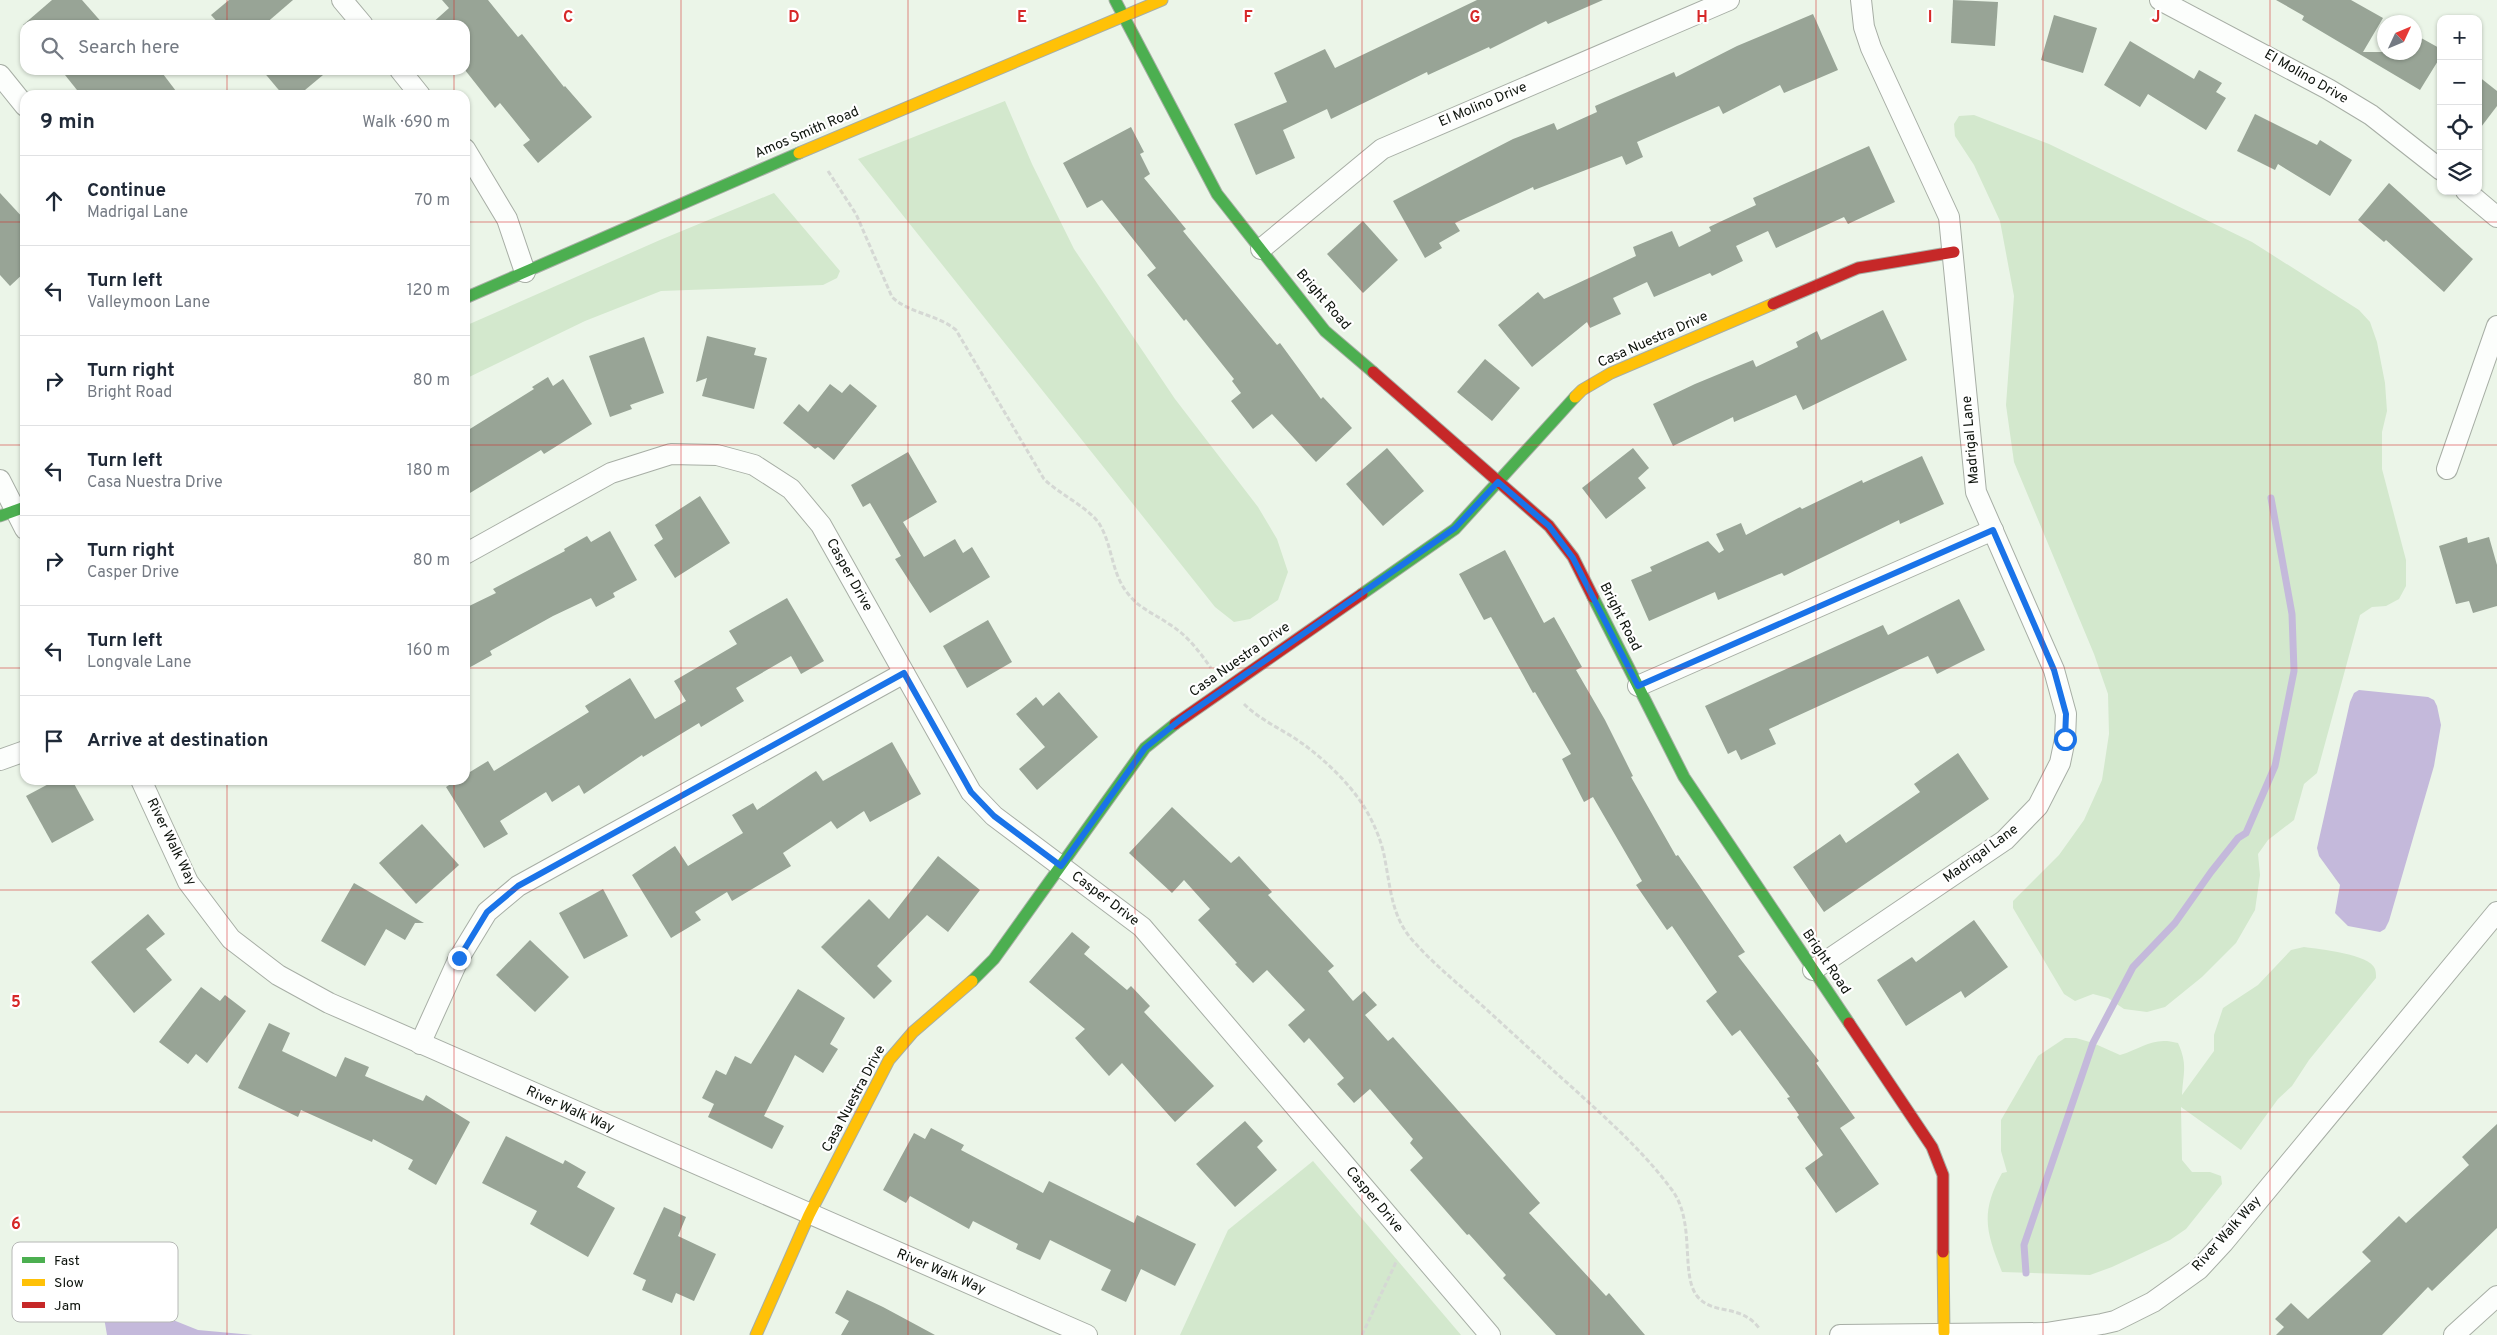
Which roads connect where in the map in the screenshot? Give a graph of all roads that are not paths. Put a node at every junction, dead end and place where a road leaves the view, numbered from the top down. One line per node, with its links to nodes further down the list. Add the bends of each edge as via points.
1 (342, 0): 8 (street)
2 (1115, 0): 7 (street, Bright Road)
3 (1162, 0): 7 (street, Amos Smith Road)
4 (1729, 0): 17 (street, El Molino Drive, via 1382,149)
5 (1861, 0): 18 (street, Madrigal Lane, via 1864,27 1871,48 1949,217)
6 (2160, 0): 14 (street, El Molino Drive, via 2328,88 2371,115)
7 (1124, 15): 17 (street, Bright Road, via 1217,194); 19 (street, Amos Smith Road)
8 (358, 20)
9 (0, 75): 12 (street)
10 (404, 75): 11 (street)
11 (416, 90)
12 (20, 100)
13 (470, 157): 19 (street, via 507,219)
14 (2437, 167)
15 (2471, 195): 16 (street)
16 (2497, 217)
17 (1261, 249): 24 (street, Bright Road, via 1326,331)
18 (1954, 252): 24 (street, Casa Nuestra Drive, via 1858,268 1610,373 1582,390); 26 (street, Madrigal Lane, via 1976,492)
19 (525, 272): 20 (street, Amos Smith Road)
20 (470, 296)
21 (2497, 326): 22 (street)
22 (2446, 469)
23 (0, 480): 25 (street)
24 (1498, 482): 29 (street, Bright Road, via 1549,526 1573,558); 33 (street, Casa Nuestra Drive, via 1455,528 1180,720 1145,748)
25 (14, 511)
26 (1993, 530): 29 (street); 35 (street, Madrigal Lane, via 2062,692 2066,714 2060,763 2038,806 2005,840)
27 (470, 551): 28 (street, Casper Drive, via 612,473 671,454 717,455 754,465 791,489 821,525)
28 (904, 673): 33 (street, Casper Drive, via 971,792 994,816); 36 (street, via 518,886 487,912 459,958)
29 (1638, 686): 35 (street, Bright Road, via 1684,777)
30 (20, 754): 31 (street)
31 (0, 760)
32 (143, 785): 36 (street, River Walk Way, via 188,882 231,939 278,975 329,1004)
33 (1061, 866): 37 (street, Casa Nuestra Drive, via 994,959 896,1050); 42 (street, Casper Drive, via 1142,927)
34 (2497, 912): 39 (street, River Walk Way, via 2199,1269 2153,1302 2115,1321 2046,1333)
35 (1813, 970): 39 (street, Bright Road, via 1932,1147 1942,1175)
36 (420, 1044): 37 (street, River Walk Way)
37 (810, 1215): 40 (street, Casa Nuestra Drive); 41 (street, River Walk Way)
38 (2497, 1296): 44 (street)
39 (1944, 1332): 43 (street, River Walk Way)
40 (756, 1335)
41 (1087, 1335)
42 (1490, 1335)
43 (1840, 1335)
44 (2454, 1335)

